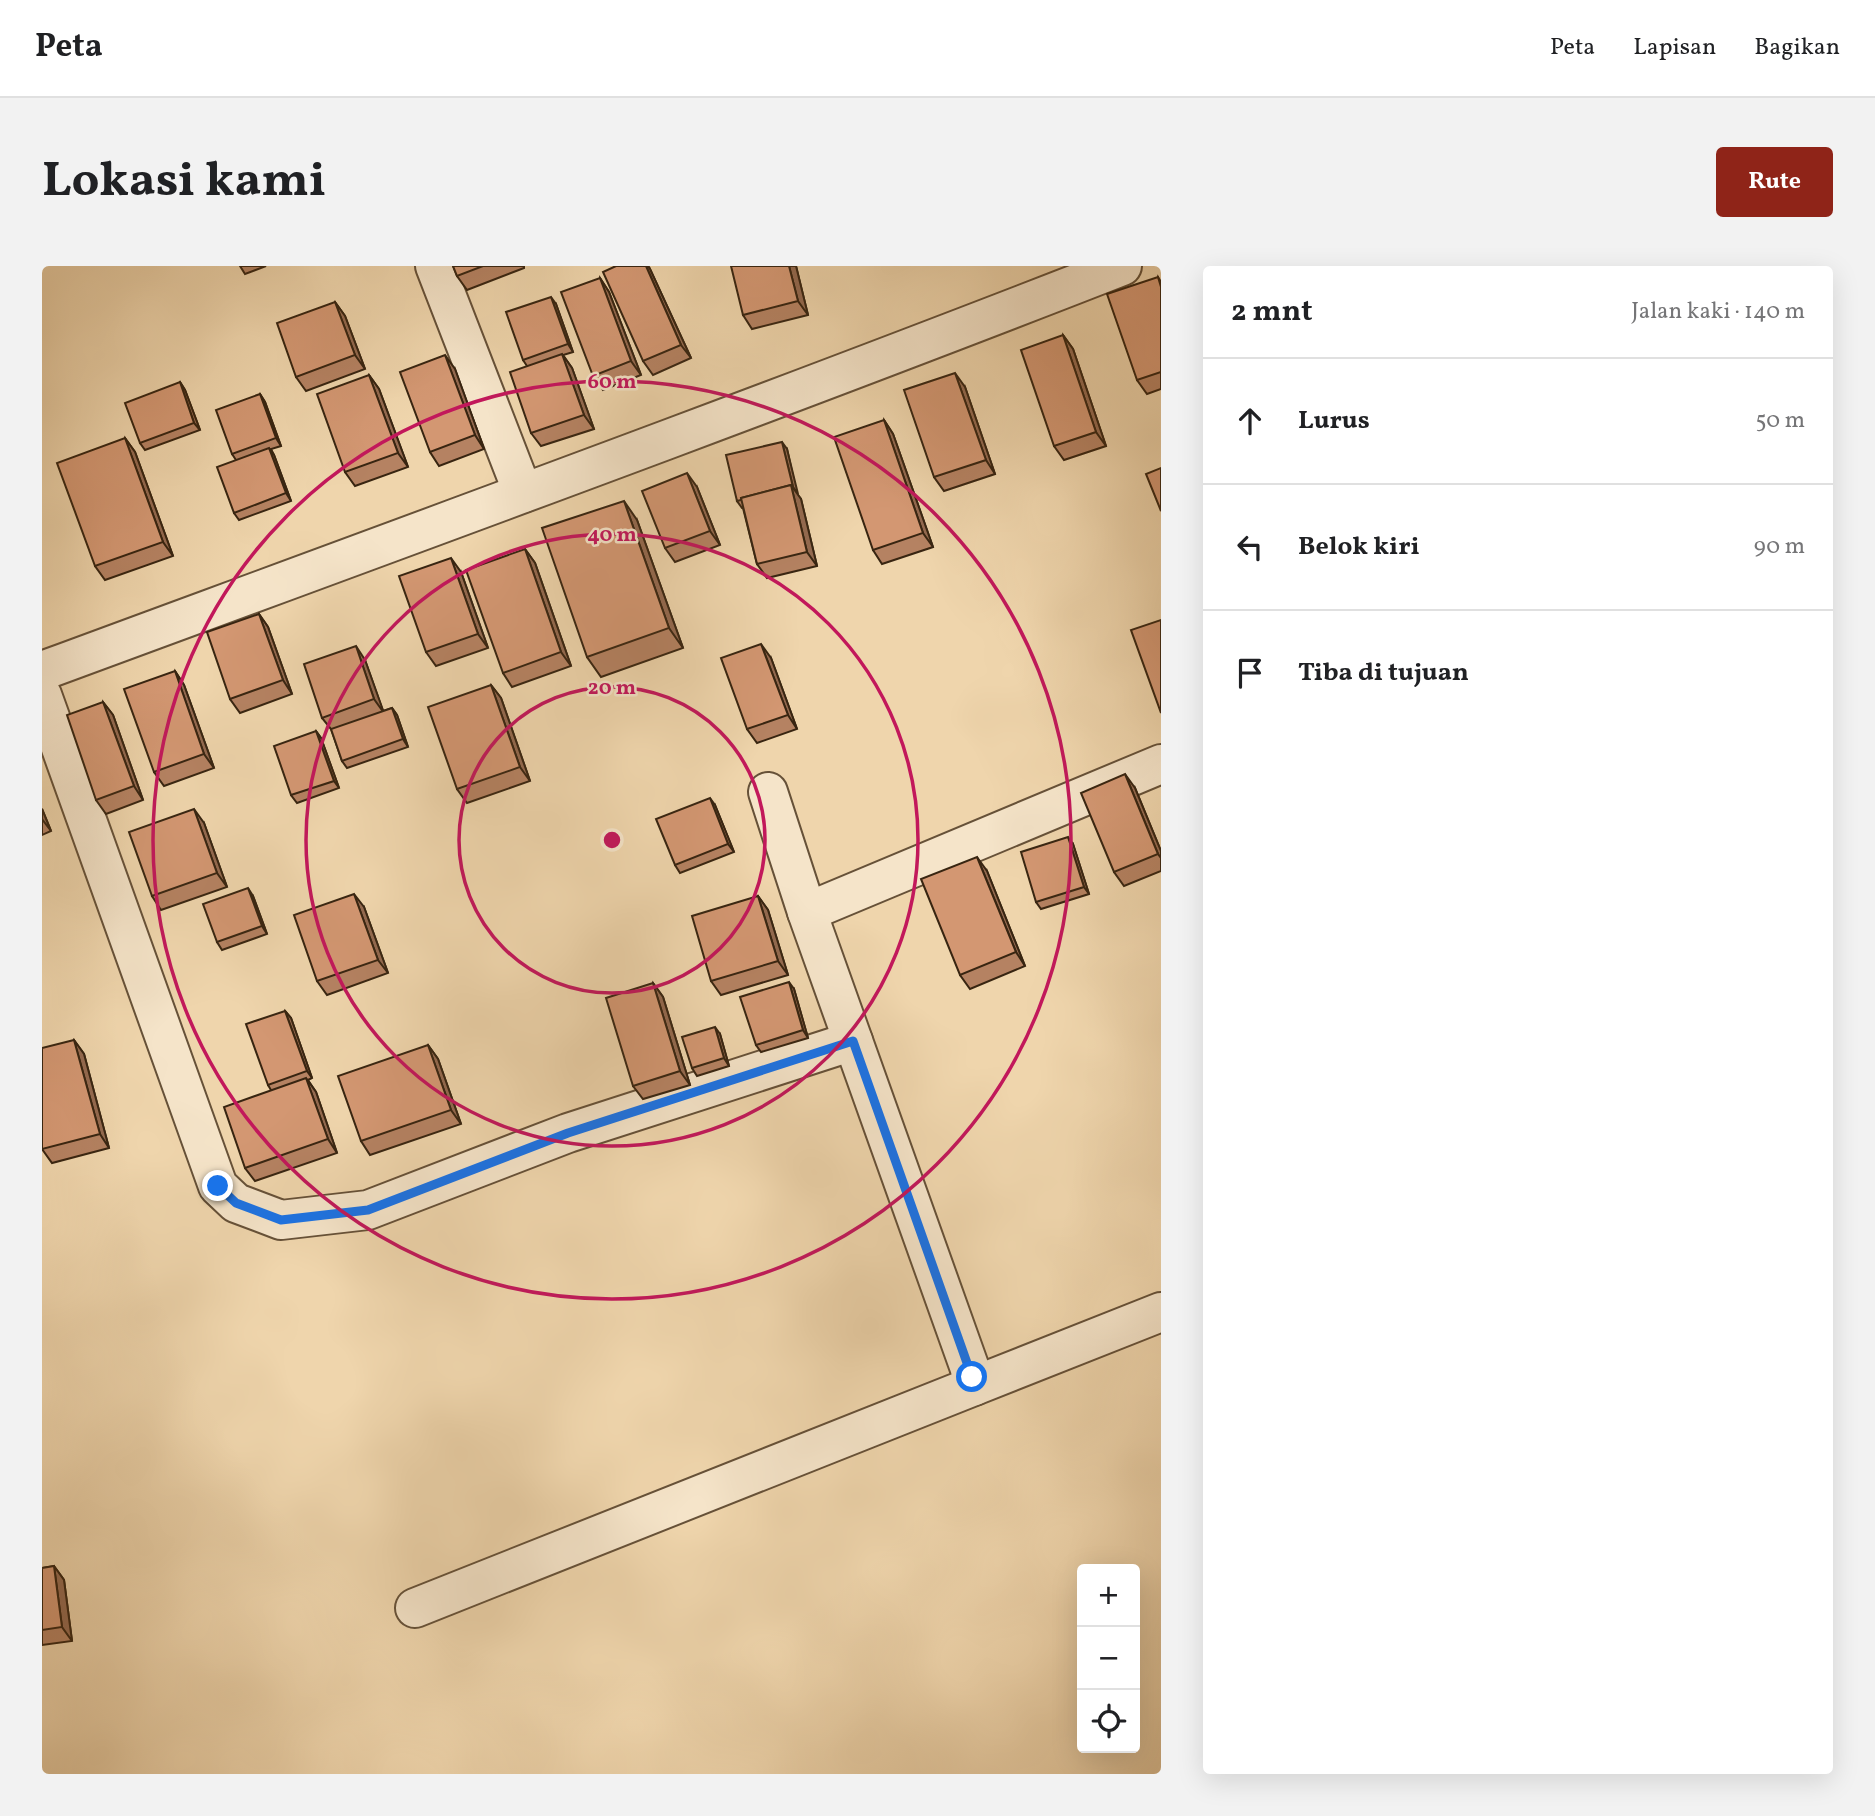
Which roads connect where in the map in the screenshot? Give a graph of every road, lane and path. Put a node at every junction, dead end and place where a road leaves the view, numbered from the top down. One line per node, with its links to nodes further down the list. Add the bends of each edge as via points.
1 (435, 266): 3 (street)
2 (1122, 266): 3 (street)
3 (523, 493): 4 (street)
4 (42, 671)
5 (42, 695): 9 (street, via 218,1186 236,1203 281,1220 368,1210 568,1133)
6 (1161, 764): 8 (street)
7 (768, 792): 8 (street)
8 (807, 912): 9 (street)
9 (853, 1041): 11 (street)
10 (1161, 1312): 11 (street)
11 (974, 1386): 12 (street)
12 (415, 1608)

